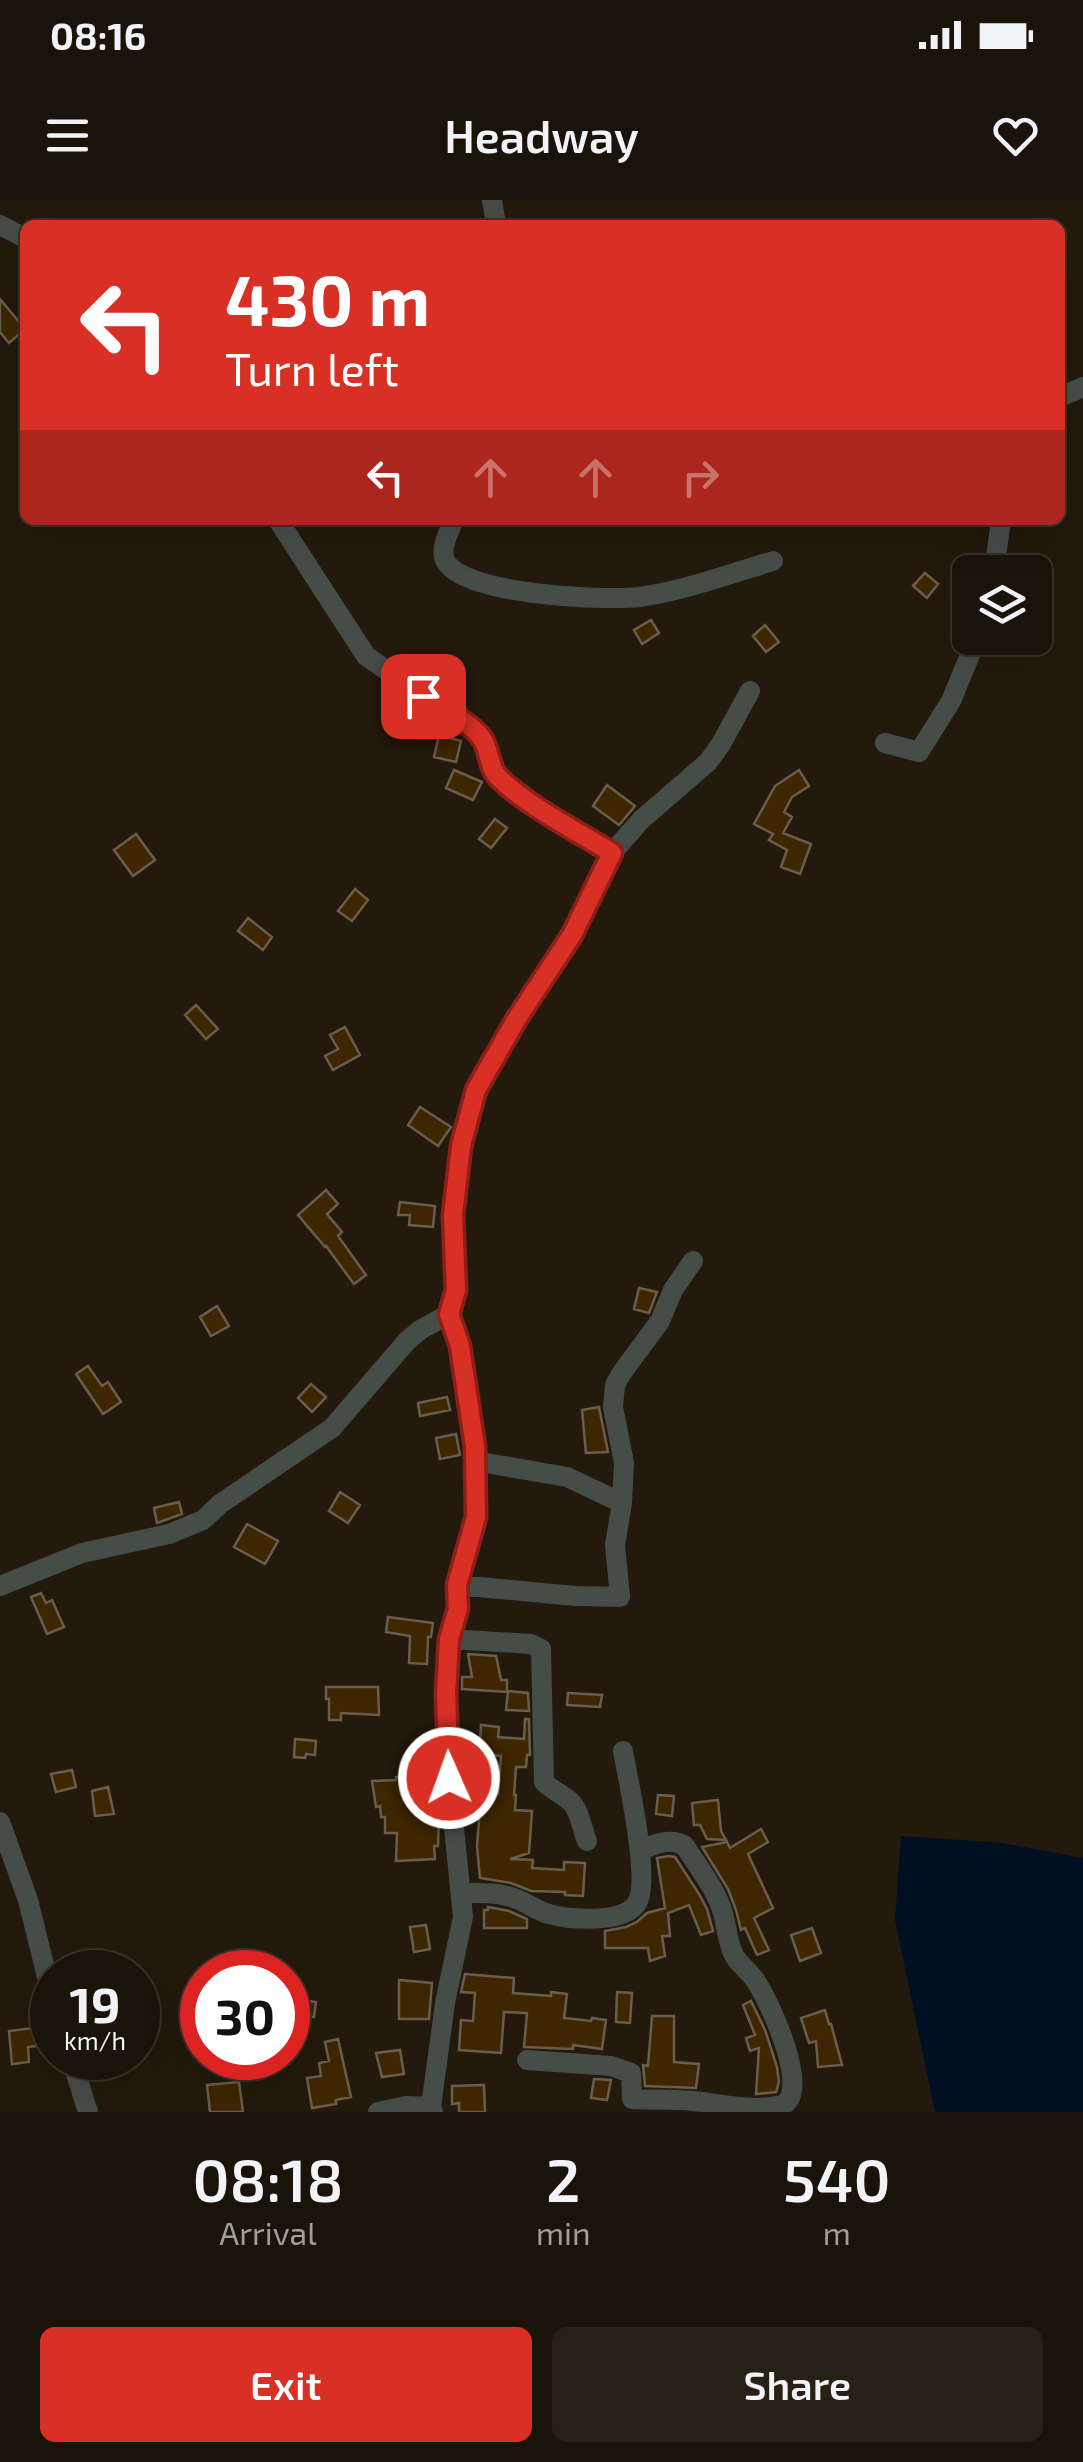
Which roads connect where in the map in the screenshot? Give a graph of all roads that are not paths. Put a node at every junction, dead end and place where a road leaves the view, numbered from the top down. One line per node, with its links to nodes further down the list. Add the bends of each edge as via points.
1 (281, 525): 9 (street, via 366,656 484,740 498,778)
2 (452, 525): 5 (street, via 443,549 453,570 480,583 564,596 653,595)
3 (1001, 525): 4 (street)
4 (997, 555)
5 (773, 561)
6 (970, 655): 8 (street, via 919,752)
7 (750, 691): 9 (street, via 708,762)
8 (885, 743)
9 (612, 853): 11 (street, via 572,935 476,1090 461,1146 453,1215 456,1290)
10 (694, 1261): 13 (street, via 615,1385)
11 (449, 1314): 12 (street, via 460,1346); 15 (street, via 407,1341 332,1428 203,1520 82,1553)
12 (475, 1462): 13 (street, via 567,1476); 14 (street, via 476,1517)
13 (622, 1503): 14 (street, via 615,1545 620,1598)
14 (457, 1585): 16 (street)
15 (0, 1586)
16 (449, 1639): 19 (street, via 541,1649 544,1782 576,1809); 21 (street, via 449,1778)
17 (623, 1750): 20 (street)
18 (0, 1822): 22 (street)
19 (587, 1842)
20 (641, 1850): 21 (street, via 636,1904 593,1921 546,1914 502,1894); 28 (street, via 678,1841 685,1846 716,1897 733,1952 757,1982 792,2065 792,2098)
21 (461, 1893): 25 (street, via 463,1916)
22 (40, 1950)
23 (526, 2060): 28 (street, via 611,2066 631,2073 632,2099 689,2100)
24 (78, 2080): 26 (street)
25 (432, 2110): 27 (street)
26 (88, 2112)
27 (378, 2112)
28 (742, 2112)

